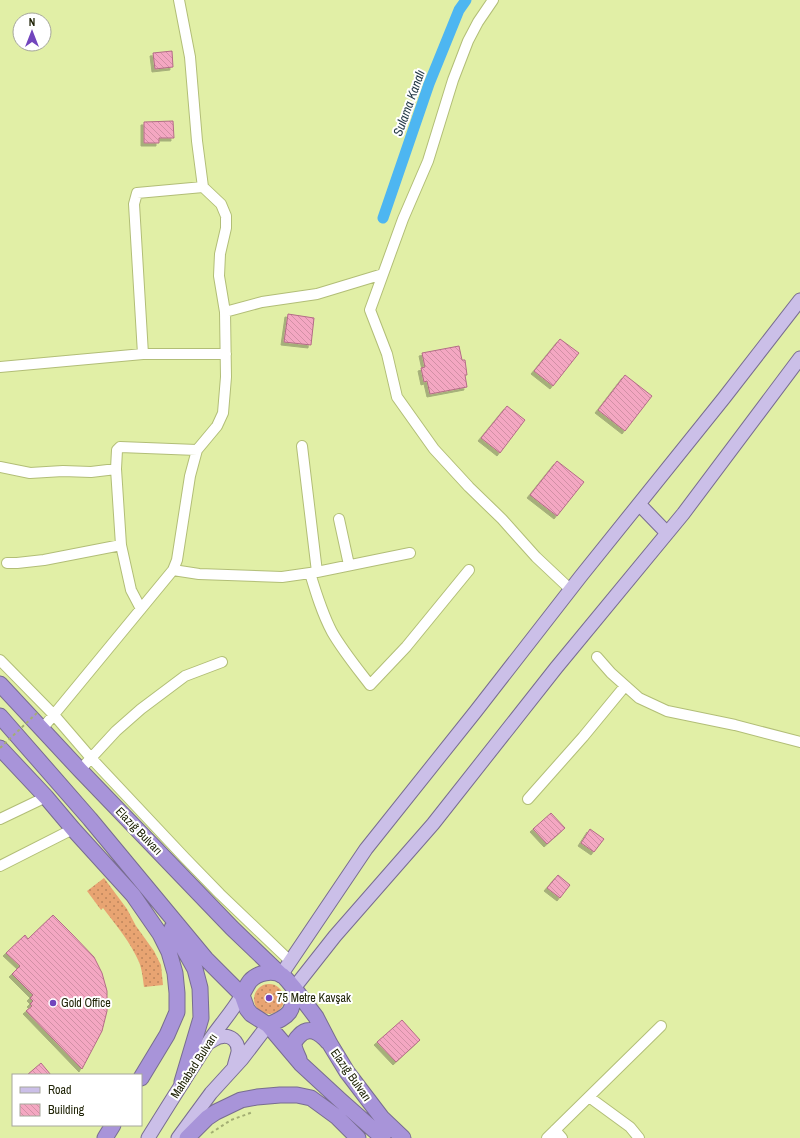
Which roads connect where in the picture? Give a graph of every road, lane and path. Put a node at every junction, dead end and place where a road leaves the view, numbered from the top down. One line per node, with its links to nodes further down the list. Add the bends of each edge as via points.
1 (179, 0): 3 (street, via 190,56)
2 (493, 0): 4 (street, via 468,41 428,161)
3 (203, 187): 6 (street, via 221,204 226,216 219,276); 7 (street, via 137,193 134,204)
4 (383, 274): 6 (street, via 317,294 262,302); 25 (street, via 370,310 387,354 397,397 434,449 536,557)
5 (800, 300): 15 (main road)
6 (225, 312): 8 (street)
7 (143, 354): 8 (street); 10 (street)
8 (226, 354): 12 (street, via 223,413 217,426)
9 (800, 358): 17 (main road)
10 (0, 367)
11 (302, 446): 24 (street)
12 (197, 450): 14 (street, via 120,447 117,450); 22 (street)
13 (0, 467): 14 (street, via 30,473)
14 (116, 469): 18 (street)
15 (639, 504): 17 (main road); 25 (main road)
16 (339, 519): 21 (street)
17 (667, 533): 48 (main road, via 432,824 335,936)
18 (121, 545): 20 (street, via 44,560); 26 (street, via 131,590)
19 (410, 553): 21 (street)
20 (7, 563)
21 (349, 565): 24 (street)
22 (173, 570): 24 (street, via 198,574 282,577); 26 (street)
23 (469, 570): 24 (street, via 406,647 370,685 351,662 332,632 319,601)
24 (313, 572)
25 (570, 589): 46 (main road, via 366,849)
26 (141, 609): 33 (street)
27 (597, 657): 31 (street)
28 (0, 660): 33 (street)
29 (222, 662): 38 (street, via 185,676 116,731)
30 (0, 684): 35 (highway, Elazığ Bulvarı)
31 (625, 686): 36 (street, via 640,698 667,710); 41 (street)
32 (39, 711): 37 (path, bridge)
33 (54, 715): 35 (street); 38 (street)
34 (0, 716): 45 (highway)
35 (42, 729): 39 (highway, Elazığ Bulvarı)
36 (800, 742)
37 (0, 748): 40 (highway)
38 (91, 758): 39 (street); 46 (street, via 200,874)
39 (80, 770): 47 (highway, Elazığ Bulvarı, via 232,928)
40 (46, 797): 42 (street); 43 (highway)
41 (528, 799)
42 (0, 819)
43 (73, 829): 44 (street); 56 (highway, via 133,895 160,934 175,973 177,1012 168,1035)
44 (0, 866)
45 (154, 895): 49 (highway, via 206,958); 57 (highway, via 195,969 200,988 201,1018)
46 (290, 961): 47 (main road)
47 (281, 975): 48 (highway); 49 (highway, via 264,973 256,976)
48 (294, 988): 50 (highway, via 294,1000 289,1013); 53 (highway, Elazığ Bulvarı, via 316,1017)
49 (242, 995): 50 (highway, via 251,1014); 52 (main road, Mahabad Bulvarı)
50 (268, 1025): 54 (highway, Elazığ Bulvarı); 55 (main road)
51 (661, 1026): 58 (street)
52 (208, 1043): 55 (main road, via 219,1037 227,1036 233,1039 238,1052); 57 (main road, Mahabad Bulvarı)
53 (330, 1044): 54 (highway, via 322,1035 313,1031 304,1032 296,1039 294,1045); 69 (highway, Elazığ Bulvarı, via 347,1072 382,1118)
54 (302, 1064): 68 (highway, Elazığ Bulvarı)
55 (233, 1069): 65 (main road, via 211,1093)
56 (142, 1076)
57 (182, 1082): 64 (main road, Mahabad Bulvarı)
58 (588, 1097): 61 (street); 72 (street, via 630,1127)
59 (254, 1111): 62 (path, via 231,1120)
60 (112, 1126): 63 (highway)
61 (555, 1130): 70 (street); 71 (street)
62 (207, 1136)
63 (106, 1138)
64 (148, 1138)
65 (178, 1138)
66 (187, 1138): 67 (highway, via 207,1118 240,1100 280,1095 311,1098 337,1117)
67 (358, 1138)
68 (383, 1138)
69 (403, 1138)
70 (547, 1138)
71 (562, 1138)
72 (639, 1138)

